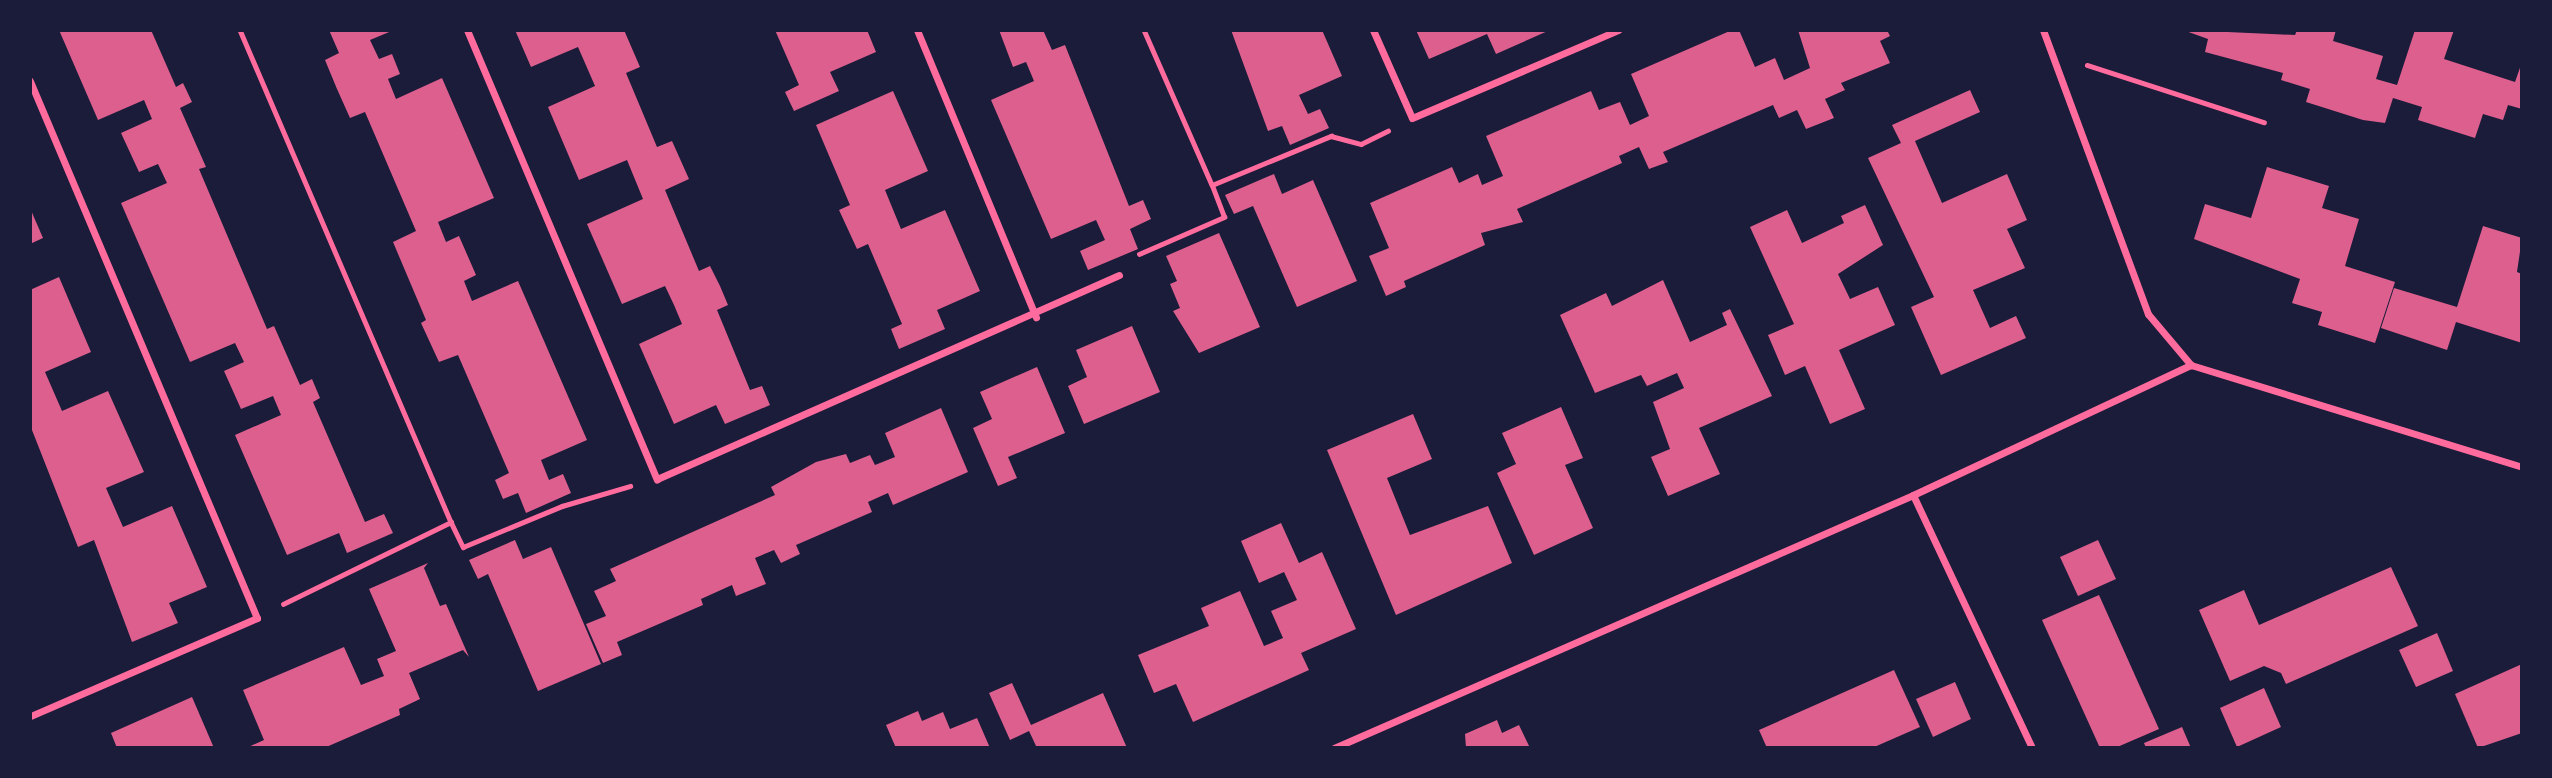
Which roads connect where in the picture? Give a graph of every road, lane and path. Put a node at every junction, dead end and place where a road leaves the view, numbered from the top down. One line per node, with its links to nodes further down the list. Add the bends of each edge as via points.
1 (240, 30): 19 (path)
2 (467, 30): 17 (street)
3 (917, 30): 14 (street)
4 (1144, 30): 12 (path)
5 (1373, 30): 10 (street)
6 (1618, 30): 10 (street)
7 (2043, 30): 8 (street)
8 (2053, 54): 11 (path); 15 (street, via 2148,314)
9 (30, 80): 20 (street)
10 (1412, 118): 12 (path, via 1361,144 1331,136)
11 (2264, 122)
12 (1212, 185): 13 (path, via 1224,217 1122,262)
13 (1119, 275): 14 (street)
14 (1036, 317): 17 (street)
15 (2191, 365): 16 (street); 18 (street)
16 (2522, 467)
17 (657, 479): 19 (path, via 562,506 463,547)
18 (1913, 495): 22 (street); 23 (street)
19 (451, 522): 20 (path)
20 (257, 618): 21 (street)
21 (30, 716)
22 (1334, 748)
23 (2032, 748)

